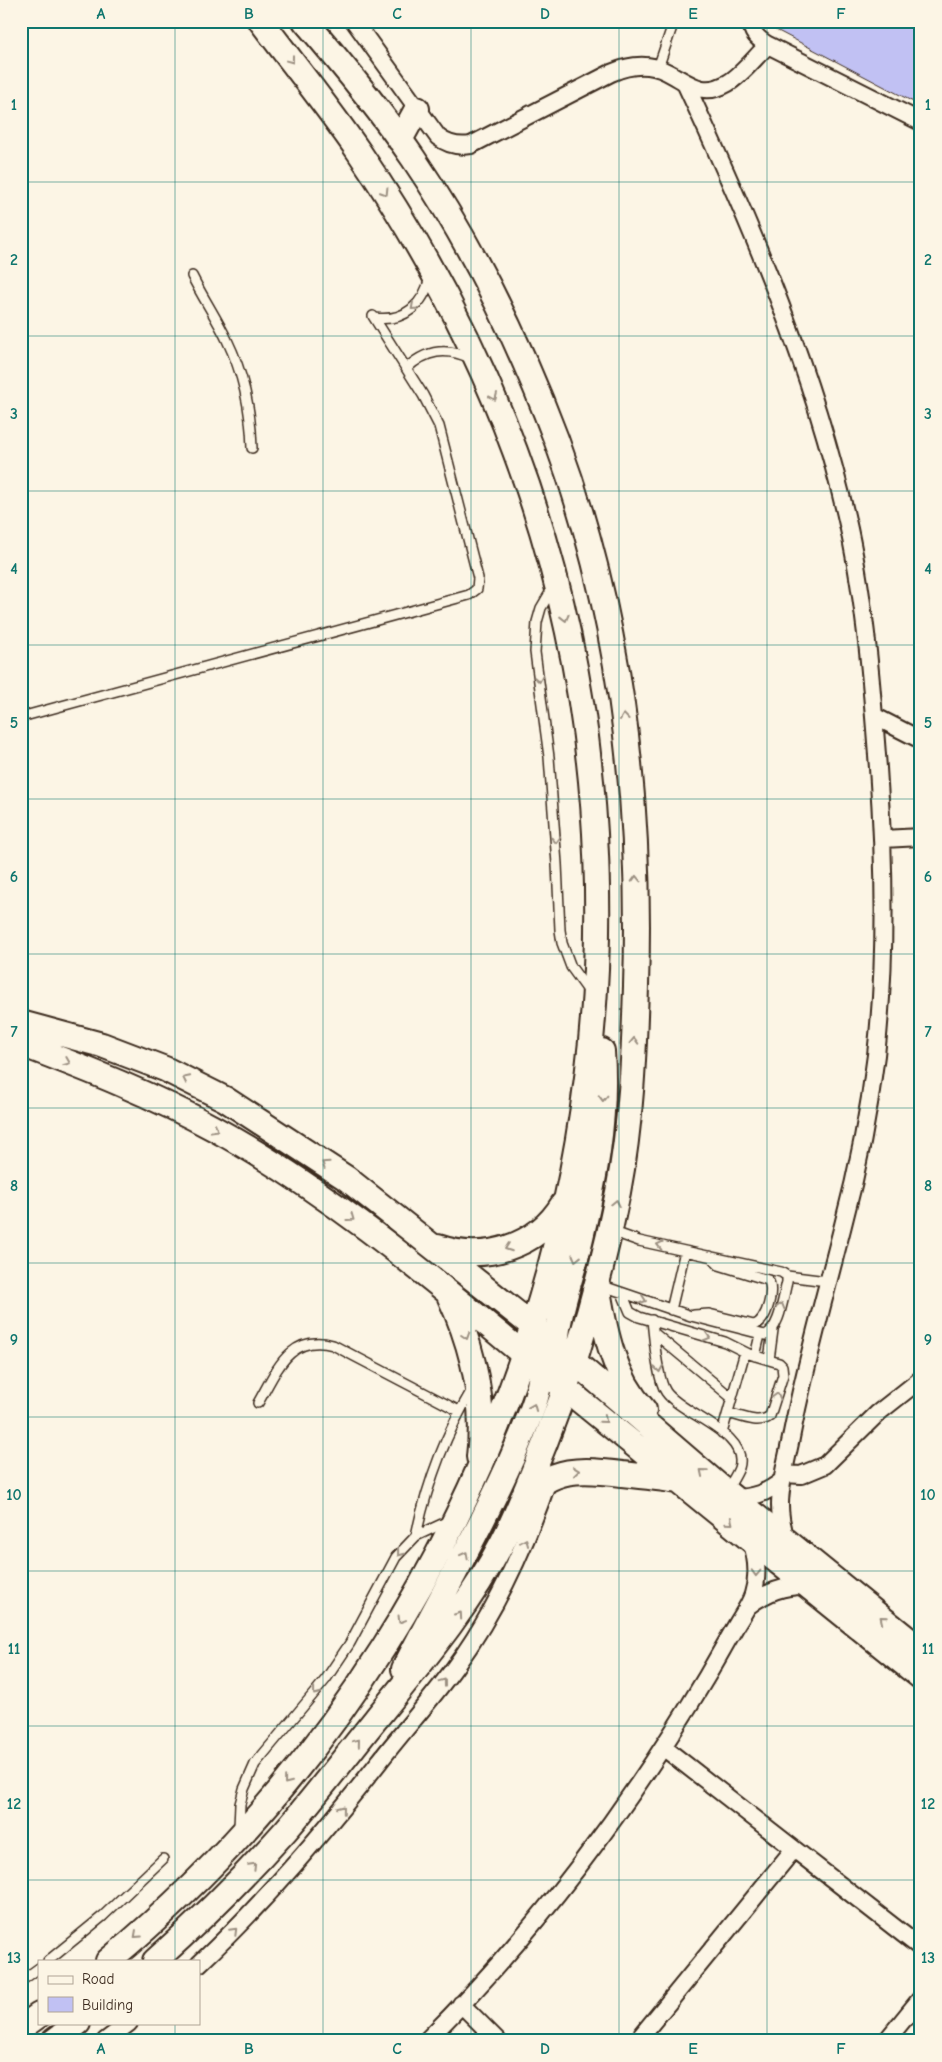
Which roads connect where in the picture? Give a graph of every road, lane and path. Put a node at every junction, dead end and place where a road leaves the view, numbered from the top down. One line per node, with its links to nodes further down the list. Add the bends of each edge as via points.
1 (261, 21): 12 (street, one-way to 12, via 357,150)
2 (305, 21): 11 (street)
3 (354, 21): 9 (street)
4 (674, 21): 7 (lane)
5 (751, 21): 6 (street, via 757,37)
6 (768, 45): 8 (street, via 723,85 708,89); 10 (street)
7 (658, 68): 8 (street); 9 (street, via 619,69 464,146 444,141)
8 (685, 83): 18 (street, via 768,272 828,443 858,573)
9 (417, 109): 11 (street)
10 (919, 126)
11 (400, 140): 27 (street, one-way to 11, via 630,1102 637,927 630,770 609,628 598,575 573,488 521,353 474,259)
12 (431, 269): 14 (street); 15 (lane, one-way to 15, via 427,288 417,305 399,316 387,319 374,317)
13 (192, 276): 16 (lane, via 228,341 241,375 250,412)
14 (478, 362): 15 (lane, via 458,353 442,351 422,356); 17 (street, one-way to 17, via 516,451)
15 (407, 368): 19 (lane, via 434,414 443,438 478,578 474,593)
16 (252, 448)
17 (556, 583): 23 (street, one-way to 23, via 578,684 592,781 598,886); 23 (lane, one-way to 23, via 542,608 535,637 552,783 560,930 571,967)
18 (874, 716): 20 (street); 22 (street)
19 (21, 718)
20 (921, 740)
21 (921, 837): 22 (street)
22 (883, 839): 32 (street, via 884,935 876,1052 857,1168)
23 (595, 997): 26 (street, via 583,1108); 43 (street, one-way to 43, via 603,1088 598,1163)
24 (21, 1023): 28 (street, one-way to 24, via 306,1150 195,1083 102,1045)
25 (21, 1044): 34 (street, one-way to 34, via 178,1110 249,1148 354,1220)
26 (568, 1194): 28 (street, one-way to 28, via 553,1218 531,1237 510,1248 476,1254); 39 (street)
27 (610, 1230): 29 (lane, one-way to 27, via 639,1241); 33 (street)
28 (434, 1246): 39 (street)
29 (685, 1251): 30 (lane); 36 (lane)
30 (710, 1256): 31 (lane); 37 (lane, via 719,1265 768,1280 771,1290 764,1317 754,1325 705,1313)
31 (787, 1276): 32 (lane); 40 (lane, one-way to 31)
32 (827, 1281): 59 (street, via 809,1349)
33 (597, 1284): 35 (lane); 48 (street); 57 (street, via 618,1370 630,1393)
34 (448, 1291): 47 (street); 50 (street, one-way to 50, via 467,1338)
35 (622, 1293): 36 (lane, one-way to 36); 38 (lane, via 630,1312)
36 (671, 1310): 37 (lane)
37 (691, 1316): 42 (lane)
38 (652, 1320): 41 (lane); 44 (lane, one-way to 44, via 725,1342)
39 (534, 1327): 43 (street); 47 (street, via 539,1340)
40 (774, 1330): 42 (lane); 46 (lane)
41 (654, 1333): 52 (lane); 56 (lane, one-way to 56, via 665,1391)
42 (760, 1335): 45 (lane)
43 (556, 1346): 48 (street); 51 (street, via 556,1364)
44 (745, 1352): 45 (lane); 52 (lane)
45 (755, 1356): 46 (lane)
46 (769, 1360): 55 (lane, one-way to 46, via 757,1420 770,1416 784,1371 779,1363)
47 (533, 1362): 51 (street); 58 (street); 72 (street, one-way to 47, via 507,1469 538,1394)
48 (574, 1362): 51 (street); 57 (street)
49 (921, 1379): 59 (street, via 878,1413 825,1465)
50 (477, 1382): 54 (lane); 58 (street, via 480,1429)
51 (566, 1389): 61 (street, one-way to 61); 63 (street)
52 (732, 1398): 55 (lane)
53 (258, 1403): 54 (lane, via 285,1358 299,1347 316,1343 333,1345)
54 (459, 1411): 65 (lane, via 432,1472)
55 (728, 1412): 56 (lane)
56 (722, 1433): 62 (lane, via 736,1446 740,1461)
57 (667, 1442): 62 (street, one-way to 57)
58 (477, 1476): 64 (street)
59 (783, 1477): 62 (street, via 755,1496); 67 (street, via 780,1506)
60 (549, 1478): 61 (street, one-way to 61, via 583,1470); 63 (street); 81 (street, one-way to 60, via 292,1869 456,1666 500,1594 535,1518)
61 (679, 1480): 66 (street, one-way to 66)
62 (729, 1495): 67 (street)
63 (521, 1503): 72 (street, one-way to 63, via 460,1614 483,1578)
64 (456, 1520): 65 (lane); 74 (street, one-way to 74, via 401,1620 347,1703)
65 (416, 1536): 74 (lane, one-way to 74, via 396,1557 350,1644 326,1679 255,1764 240,1804)
66 (750, 1538): 68 (street); 69 (street, one-way to 69, via 757,1573)
67 (788, 1544): 70 (street, one-way to 67)
68 (808, 1586): 69 (street, via 775,1590); 71 (street)
69 (747, 1607): 73 (street)
70 (921, 1650)
71 (921, 1677)
72 (386, 1706): 80 (street, one-way to 72, via 262,1856)
73 (663, 1747): 75 (street); 85 (street, via 576,1868)
74 (239, 1836): 79 (street, one-way to 79, via 163,1913)
75 (794, 1849): 77 (street); 92 (street)
76 (164, 1859): 78 (lane)
77 (921, 1948)
78 (49, 1960)
79 (109, 1960)
80 (156, 1960)
81 (200, 1963)
82 (38, 1969): 83 (lane)
83 (21, 1981)
84 (921, 1998): 93 (street)
85 (461, 2004): 90 (street); 91 (street)
86 (77, 2024): 88 (street)
87 (128, 2024): 89 (street)
88 (57, 2040)
89 (105, 2041)
90 (426, 2041)
91 (498, 2041)
92 (637, 2041)
93 (886, 2041)

